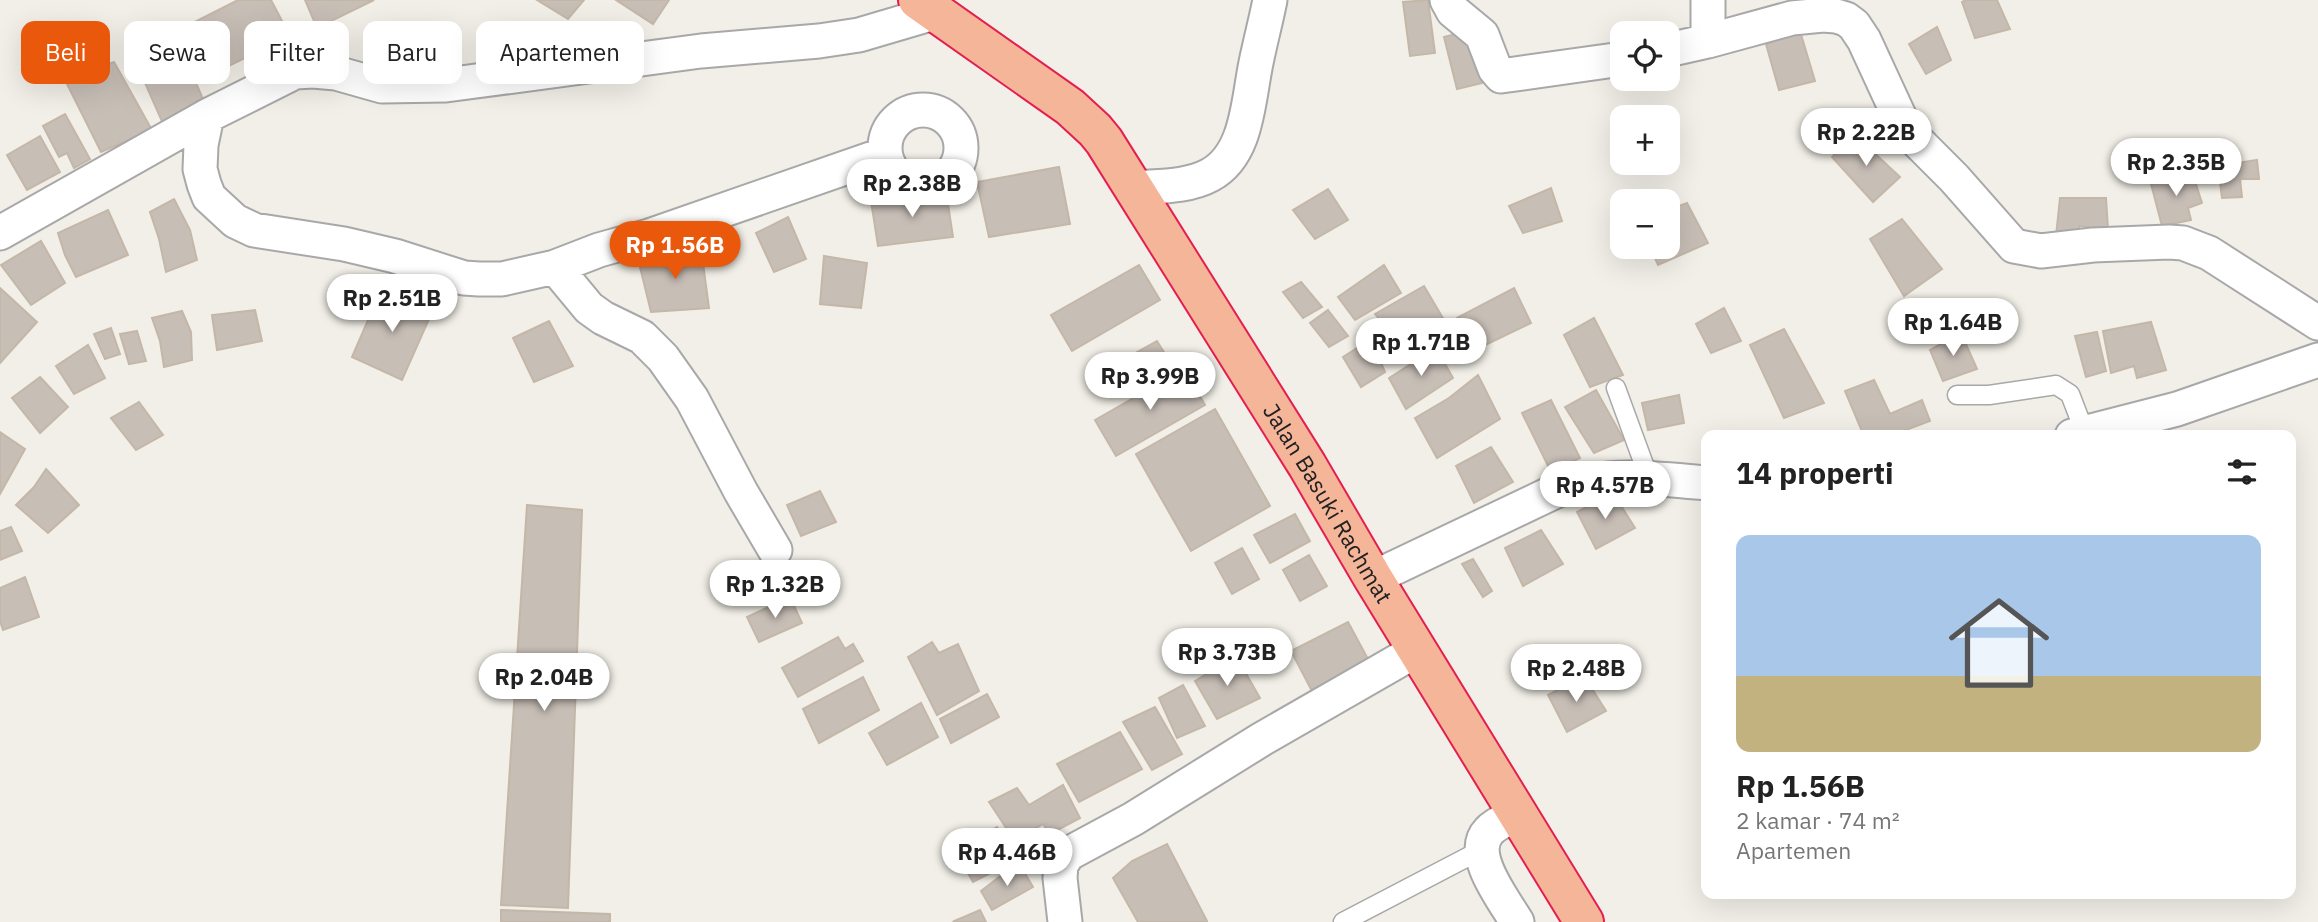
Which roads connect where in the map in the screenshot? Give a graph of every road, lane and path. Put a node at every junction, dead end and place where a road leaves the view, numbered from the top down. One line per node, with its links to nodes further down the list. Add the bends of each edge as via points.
1 (1270, 0): 10 (street, via 1246,116 1229,158 1195,181)
2 (1447, 0): 7 (street, via 1453,11 1482,35 1501,76)
3 (1708, 0): 5 (street)
4 (928, 6): 8 (street, via 859,35 446,85 382,86 336,73 295,72); 10 (highway, Jalan Basuki Rachmat, via 1070,107 1104,141)
5 (1708, 41): 6 (street); 13 (street, via 1792,18 1823,15 1846,19 1864,40 1900,118 1917,141 2014,246 2041,251 2183,243 2209,254)
6 (1680, 47)
7 (1610, 61)
8 (207, 116): 11 (street); 12 (street, via 200,169 209,197 235,221 254,230 344,244 464,278 502,279)
9 (885, 154): 12 (street)
10 (1135, 188): 22 (highway, Jalan Basuki Rachmat)
11 (0, 233)
12 (555, 267): 21 (street, via 589,308 642,337 663,358 692,399)
13 (2318, 323)
14 (2318, 360): 18 (street, via 2177,410)
15 (1616, 388): 19 (lane)
16 (1957, 395): 17 (lane, via 2056,385 2070,394)
17 (2077, 430)
18 (2094, 430)
19 (1649, 478): 20 (street); 22 (street, via 1601,479 1567,486)
20 (1701, 483)
21 (775, 550)
22 (1373, 578): 23 (highway, Jalan Basuki Rachmat)
23 (1417, 650): 24 (highway, Jalan Basuki Rachmat); 26 (street, via 1068,854 1060,878)
24 (1518, 814): 25 (street, via 1491,829); 29 (highway, Jalan Basuki Rachmat)
25 (1481, 850): 27 (lane); 28 (street, via 1483,862)
26 (1065, 922)
27 (1343, 922)
28 (1517, 922)
29 (1584, 922)

